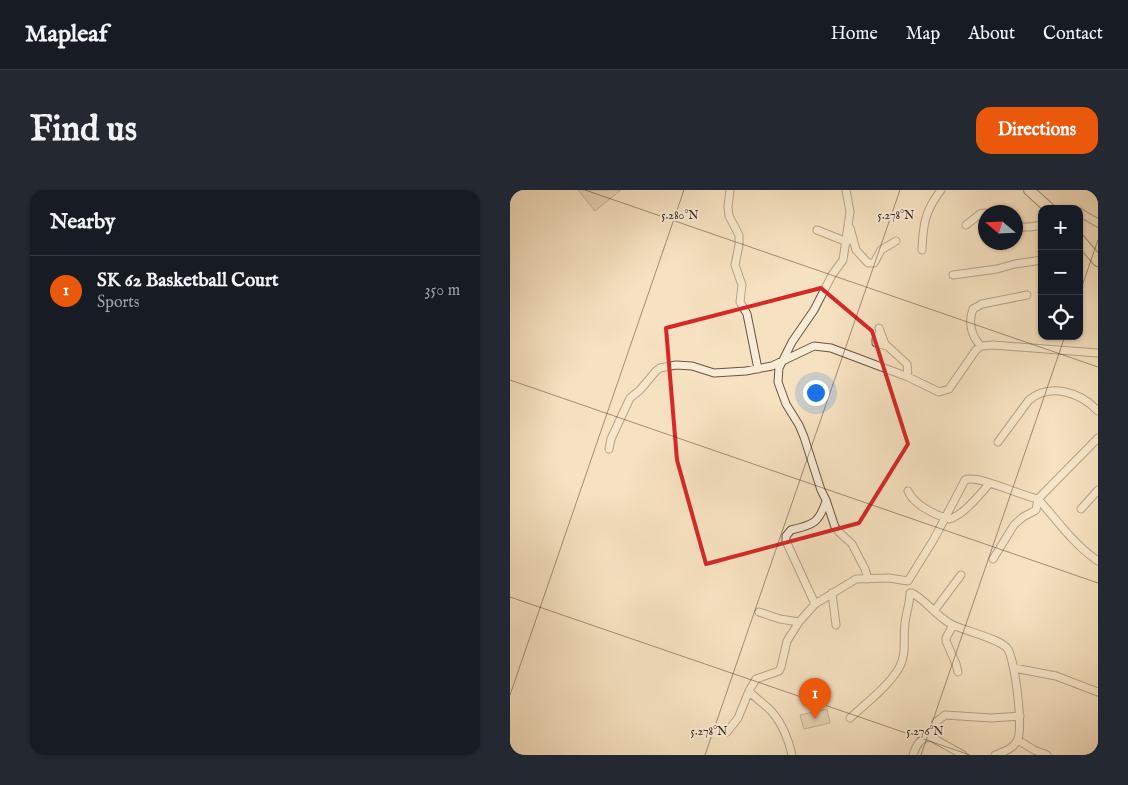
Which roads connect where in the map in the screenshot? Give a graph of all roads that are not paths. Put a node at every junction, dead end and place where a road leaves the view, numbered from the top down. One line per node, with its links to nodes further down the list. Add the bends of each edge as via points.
1 (730, 190): 26 (street, via 728,207 739,236 736,265 742,285 740,302 748,314)
2 (846, 190): 8 (street)
3 (941, 190): 17 (street, via 925,216)
4 (1029, 190): 5 (main road)
5 (1046, 205)
6 (1083, 214): 9 (street)
7 (978, 216): 10 (street)
8 (849, 223): 14 (street, via 856,250 868,264 874,263 881,250); 15 (street)
9 (1098, 223)
10 (966, 225)
11 (1038, 226): 12 (street)
12 (1023, 228)
13 (817, 230): 15 (street)
14 (896, 241)
15 (847, 242): 25 (street, via 844,260 792,342)
16 (1083, 244): 19 (main road)
17 (922, 250)
18 (1038, 261): 20 (street)
19 (1098, 261)
20 (953, 275)
21 (1026, 295): 23 (street, via 976,305 970,321 975,340)
22 (880, 331): 27 (street, via 876,343 888,346 904,360)
23 (981, 346): 24 (street); 27 (street, via 949,389 934,391)
24 (1098, 353)
25 (784, 361): 26 (street); 27 (street, via 808,348 825,346); 36 (street, via 779,368 778,382 801,431)
26 (758, 369): 31 (street, via 714,373 692,366 660,368 630,398)
27 (908, 376)
28 (1098, 411): 30 (street, via 1084,399 1070,393 1044,392 1030,400)
29 (1098, 438): 35 (street)
30 (998, 442)
31 (609, 449)
32 (990, 484): 35 (street); 38 (street, via 954,518); 38 (street, via 974,478 965,480)
33 (1098, 490): 37 (street)
34 (908, 491): 38 (street, via 918,504)
35 (1038, 499): 39 (street, via 1036,510 1014,526); 40 (street, via 1073,539)
36 (826, 500): 42 (street, via 835,527 852,544); 46 (street, via 817,521 791,530 786,536)
37 (1081, 509)
38 (944, 518): 43 (street)
39 (994, 559)
40 (1098, 561)
41 (960, 576): 47 (street)
42 (868, 579): 43 (street); 44 (street, via 856,579)
43 (908, 581): 45 (street)
44 (832, 593): 46 (street); 50 (street)
45 (910, 593): 47 (street); 57 (street, via 901,664 879,691)
46 (816, 604): 49 (street)
47 (934, 611): 51 (street)
48 (759, 612): 49 (street)
49 (799, 622): 54 (street, via 786,641 779,671 756,679)
50 (836, 625)
51 (953, 625): 52 (street, via 1003,645); 53 (street, via 946,641)
52 (1014, 668): 55 (street, via 1056,676); 56 (street)
53 (958, 672)
54 (749, 691): 58 (street, via 738,718); 61 (street, via 773,712)
55 (1098, 692)
56 (1020, 716): 59 (street, via 982,718 945,714 936,722); 60 (street)
57 (850, 718)
58 (727, 732)
59 (931, 737): 62 (street, via 923,738); 63 (street)
60 (1018, 740): 64 (street, via 1008,750); 65 (street)
61 (792, 755)
62 (913, 755)
63 (963, 755)
64 (995, 755)
65 (1047, 755)

